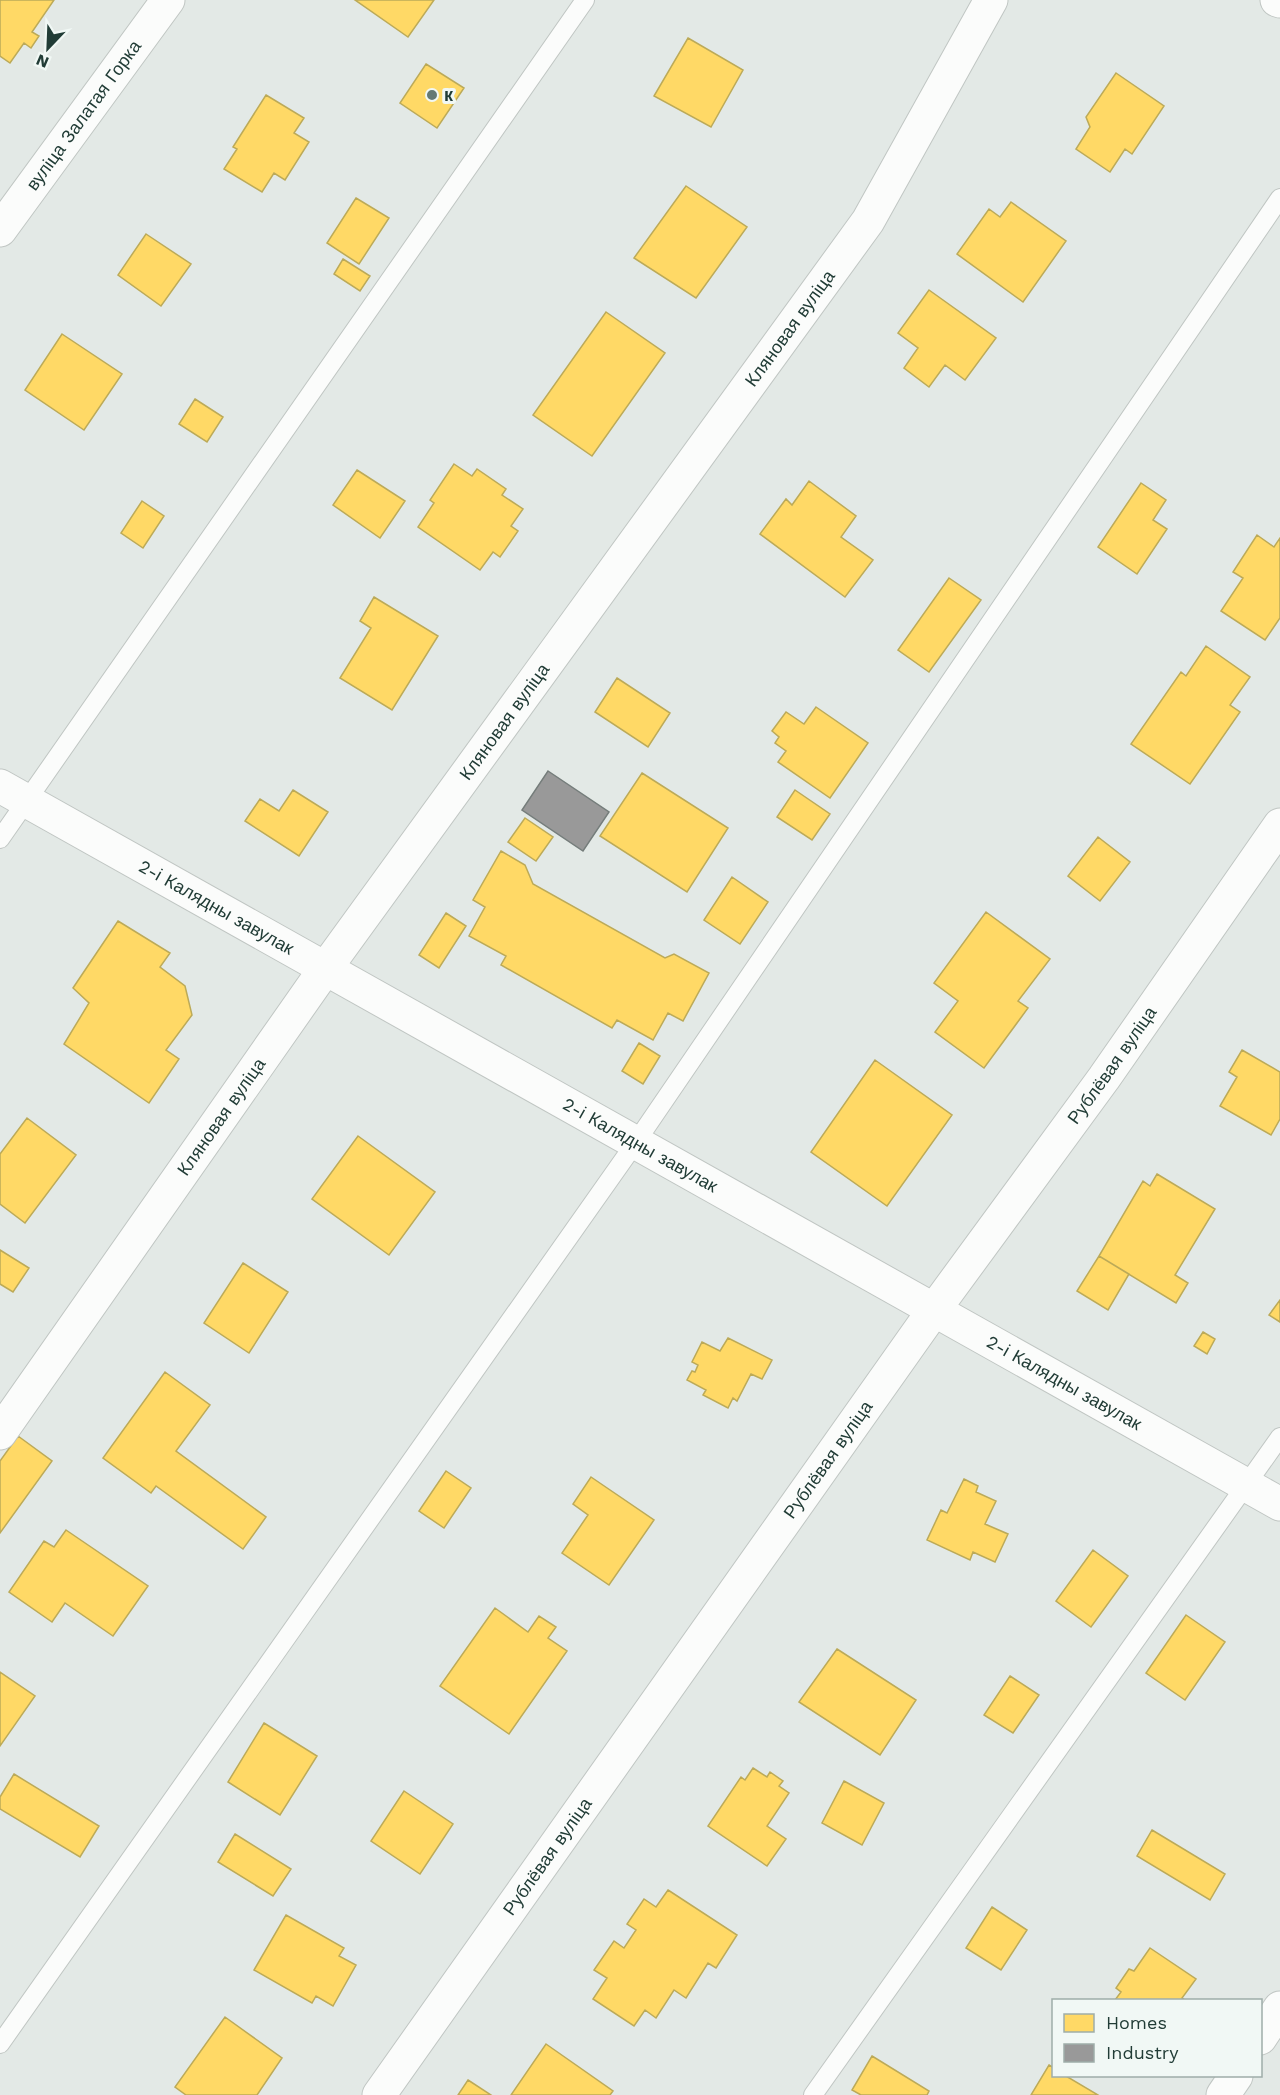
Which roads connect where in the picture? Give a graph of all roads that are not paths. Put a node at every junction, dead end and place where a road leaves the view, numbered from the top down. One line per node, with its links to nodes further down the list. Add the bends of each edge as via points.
1 (168, 0): 5 (street, вуліца Залатая Горка)
2 (585, 0): 6 (lane)
3 (991, 0): 9 (street, Кляновая вуліца, via 868,221)
4 (1280, 198): 10 (lane)
5 (0, 231)
6 (13, 794): 8 (lane); 9 (street, 2-і Калядны завулак)
7 (1280, 825): 11 (street, Рублёвая вуліца, via 1104,1078)
8 (0, 839)
9 (325, 969): 10 (street, 2-і Калядны завулак); 12 (street, Кляновая вуліца)
10 (636, 1142): 11 (street, 2-і Калядны завулак); 18 (lane)
11 (934, 1310): 14 (street, 2-і Калядны завулак); 20 (street, Рублёвая вуліца)
12 (0, 1433)
13 (1280, 1437): 14 (lane)
14 (1247, 1486): 15 (street, 2-і Калядны завулак); 21 (lane)
15 (1280, 1504)
16 (1280, 2008): 17 (street)
17 (1262, 2035)
18 (0, 2044)
19 (1235, 2077): 22 (street)
20 (379, 2095)
21 (813, 2095)
22 (1223, 2095)

